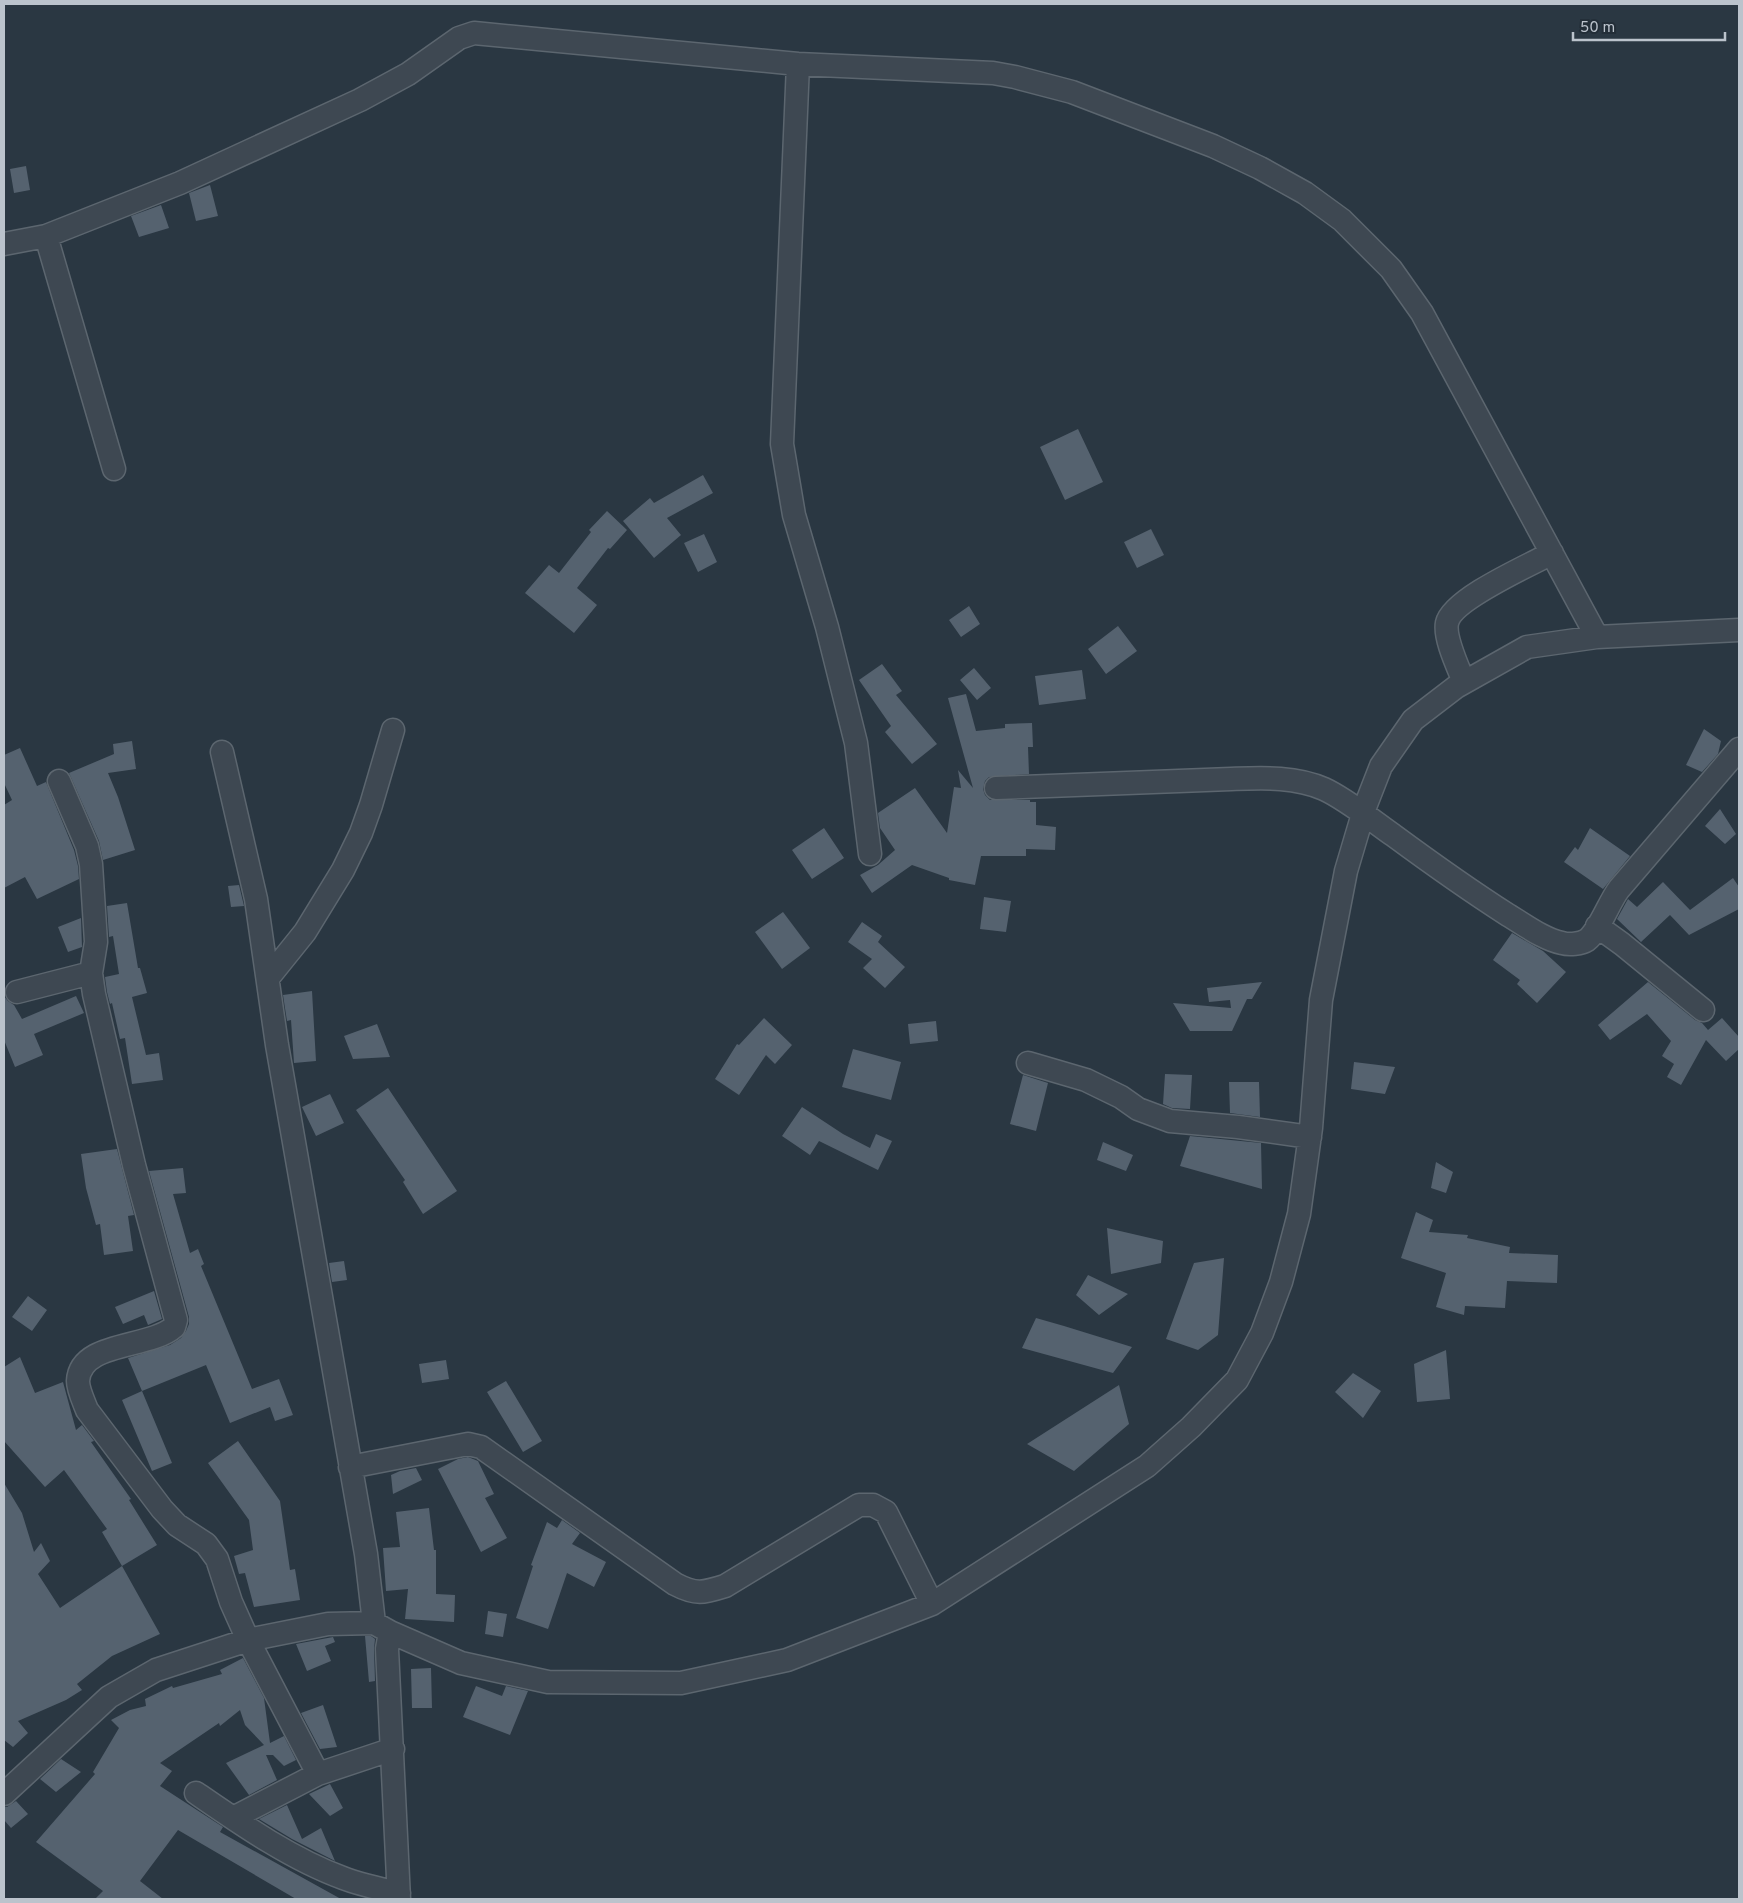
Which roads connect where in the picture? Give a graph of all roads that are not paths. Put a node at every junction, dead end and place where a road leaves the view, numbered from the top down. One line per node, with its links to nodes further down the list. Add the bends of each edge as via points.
1 (798, 64): 2 (street, via 481,33 466,35 408,74 285,136 180,183); 5 (street, via 993,73 1033,81 1072,92 1213,146 1305,193 1342,220 1384,262 1422,313); 15 (street, via 782,444 794,515 856,743)
2 (46, 236): 3 (street); 4 (street)
3 (4, 244)
4 (114, 468)
5 (1552, 553): 7 (street); 8 (street, via 1474,594 1451,615 1447,623 1448,634)
6 (1739, 630): 7 (street)
7 (1597, 637): 8 (street, via 1528,647)
8 (1464, 682): 14 (street, via 1414,720 1381,766)
9 (393, 730): 18 (street, via 361,833 343,870 305,932)
10 (1739, 750): 16 (street, via 1619,889)
11 (222, 752): 18 (street, via 256,899)
12 (59, 781): 17 (street, via 87,846 91,864 96,942)
13 (996, 788): 14 (street, via 1265,778 1304,782 1325,790)
14 (1363, 814): 16 (street, via 1467,889 1551,939 1562,944 1574,944 1587,940); 22 (street, via 1346,871 1321,1000)
15 (870, 854)
16 (1597, 926): 20 (street)
17 (91, 973): 19 (street); 26 (street, via 132,1156 176,1320 174,1327 162,1335 90,1357 78,1380 81,1396 162,1509 177,1525 206,1544 217,1558)
18 (268, 978): 23 (street, via 278,1054)
19 (18, 992)
20 (1703, 1010)
21 (1028, 1063): 22 (street, via 1086,1080 1138,1109 1170,1121)
22 (1310, 1136): 24 (street, via 1299,1214 1280,1282 1262,1333 1237,1380 1147,1466)
23 (350, 1467): 24 (street, via 468,1444 481,1446 675,1584 691,1592 708,1592 725,1586 859,1505 873,1505 886,1512); 25 (street)
24 (932, 1604): 25 (street, via 787,1660 682,1682 548,1682 461,1663)
25 (382, 1628): 26 (street, via 328,1624); 27 (street, via 387,1650)
26 (248, 1640): 28 (street); 30 (street, via 156,1670 108,1697)
27 (393, 1749): 28 (street); 32 (street)
28 (318, 1774): 31 (street)
29 (196, 1792): 31 (street)
30 (4, 1794)
31 (233, 1818): 32 (street, via 267,1840 341,1878)
32 (399, 1896)

